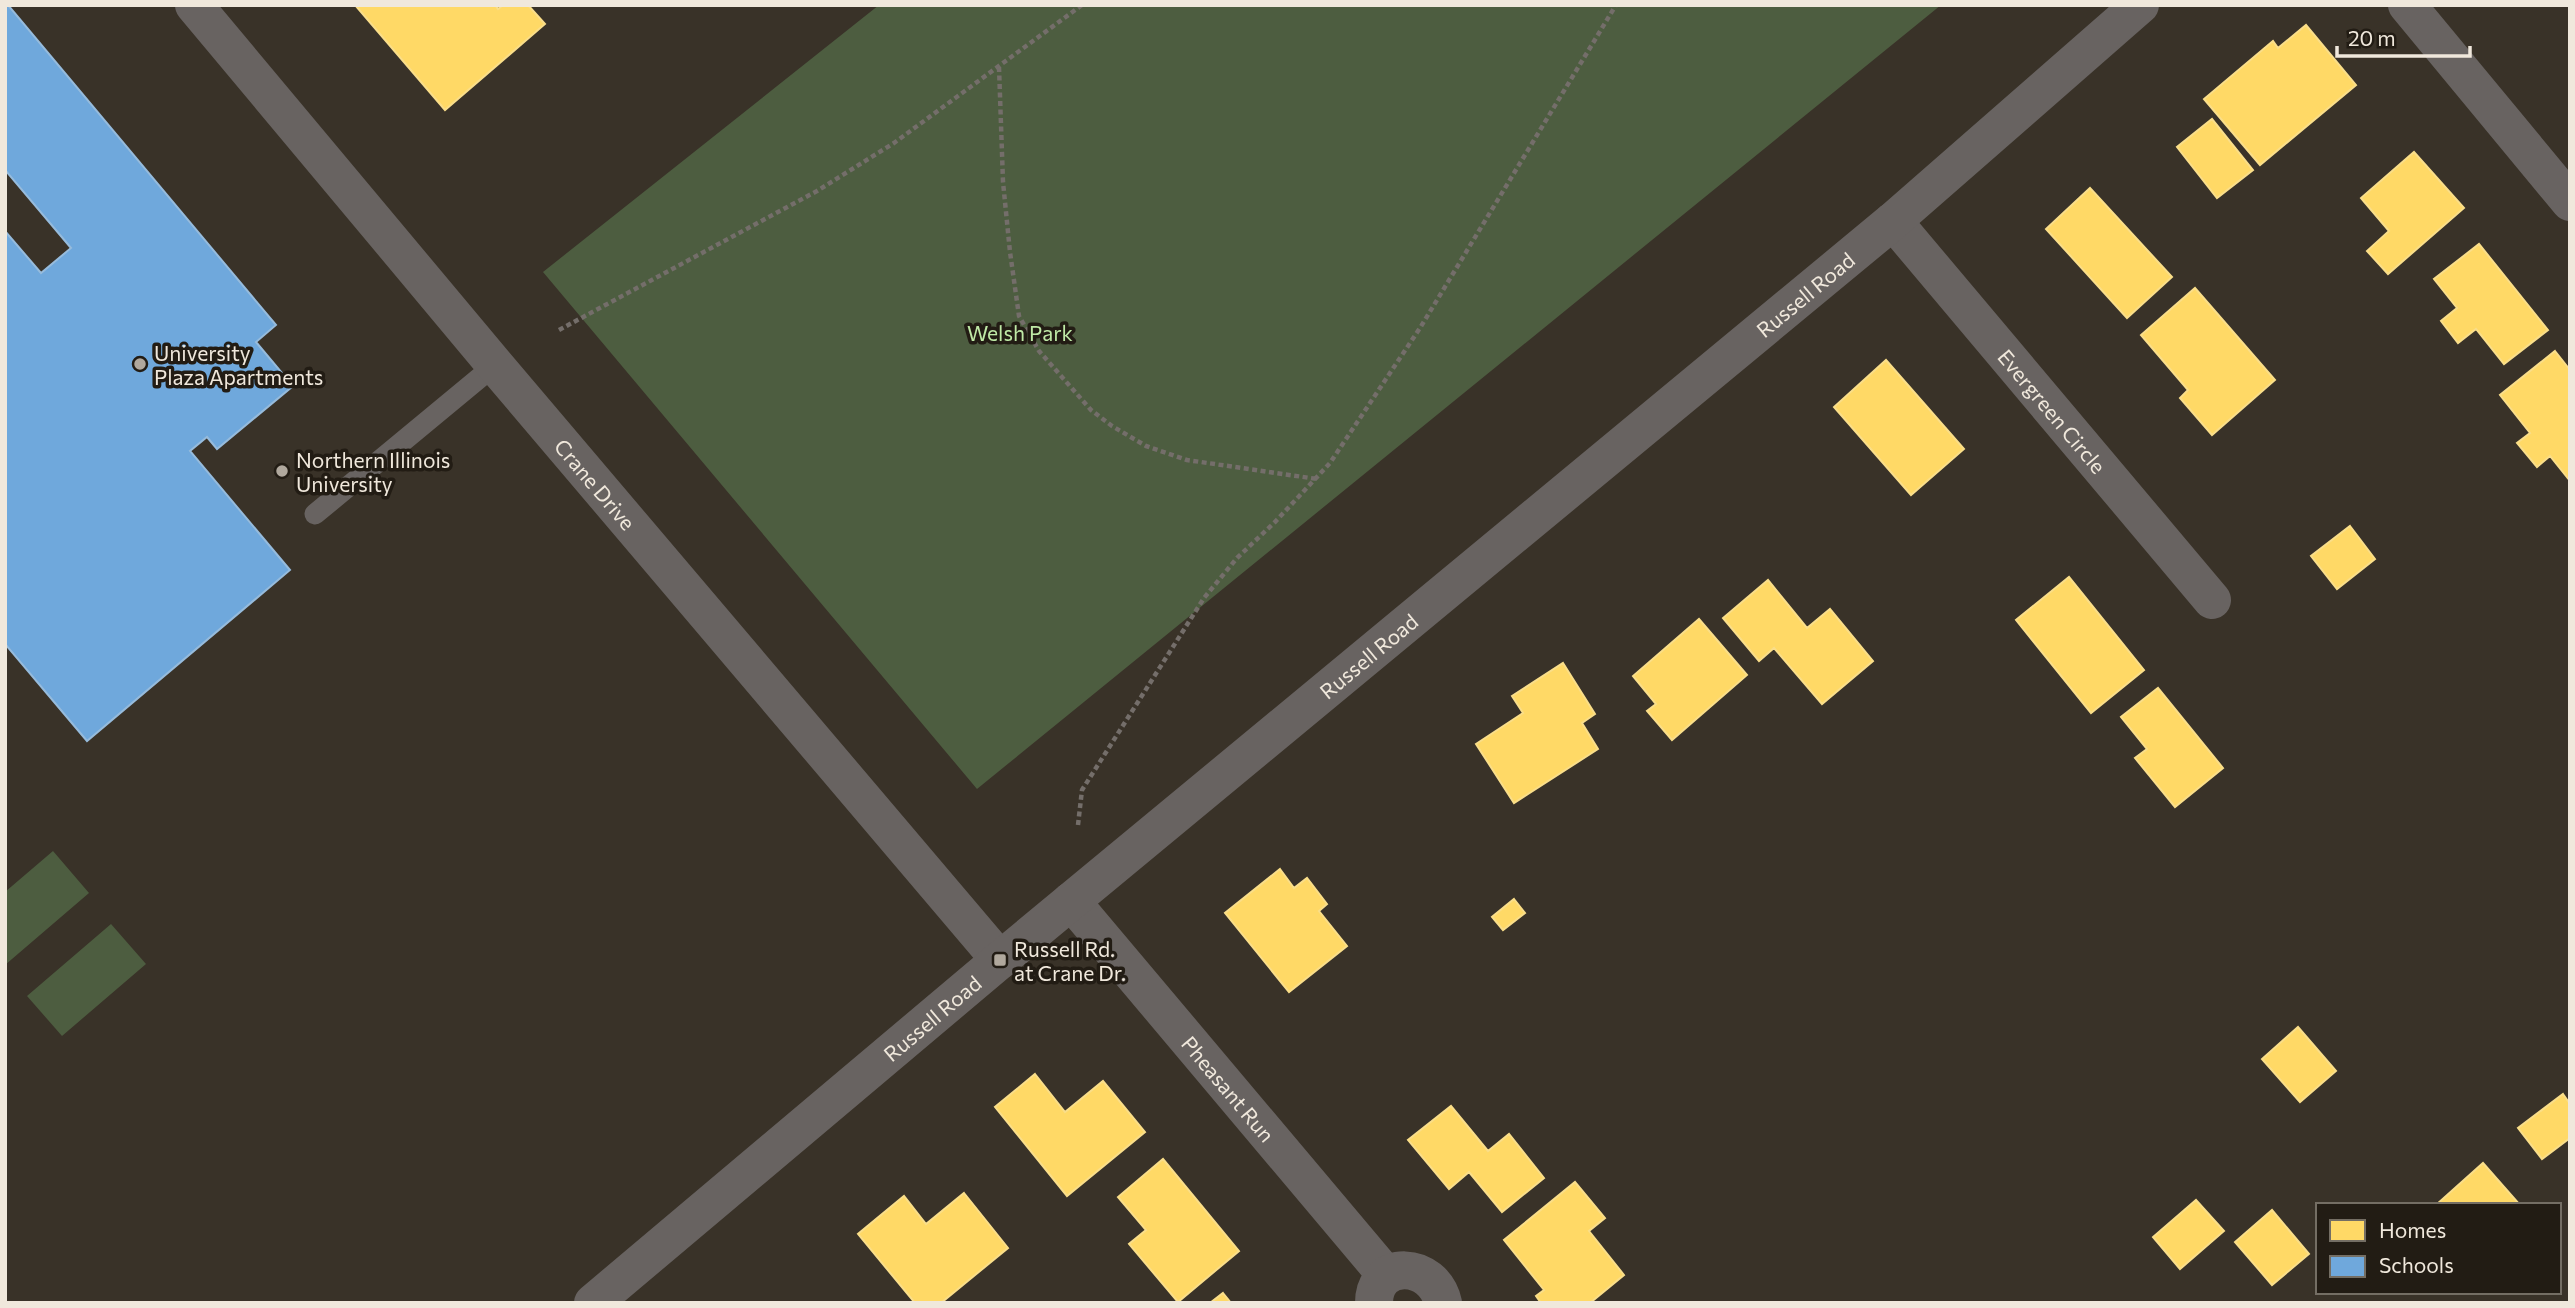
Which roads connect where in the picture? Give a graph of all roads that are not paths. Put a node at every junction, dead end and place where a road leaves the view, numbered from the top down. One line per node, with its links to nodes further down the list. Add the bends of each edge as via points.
1 (194, 5): 6 (street, Crane Drive)
2 (2140, 5): 5 (street, Russell Road)
3 (2407, 5): 4 (street)
4 (2570, 202)
5 (1893, 222): 8 (street, Evergreen Circle); 9 (street, Russell Road)
6 (495, 365): 7 (lane); 10 (street, Crane Drive)
7 (315, 514)
8 (2212, 600)
9 (1072, 901): 10 (street, Russell Road); 11 (street, Pheasant Run)
10 (1000, 960): 12 (street, Russell Road)
11 (1380, 1289): 13 (street, Pheasant Run, via 1403,1270 1416,1271 1435,1283)
12 (593, 1303)
13 (1443, 1303)

